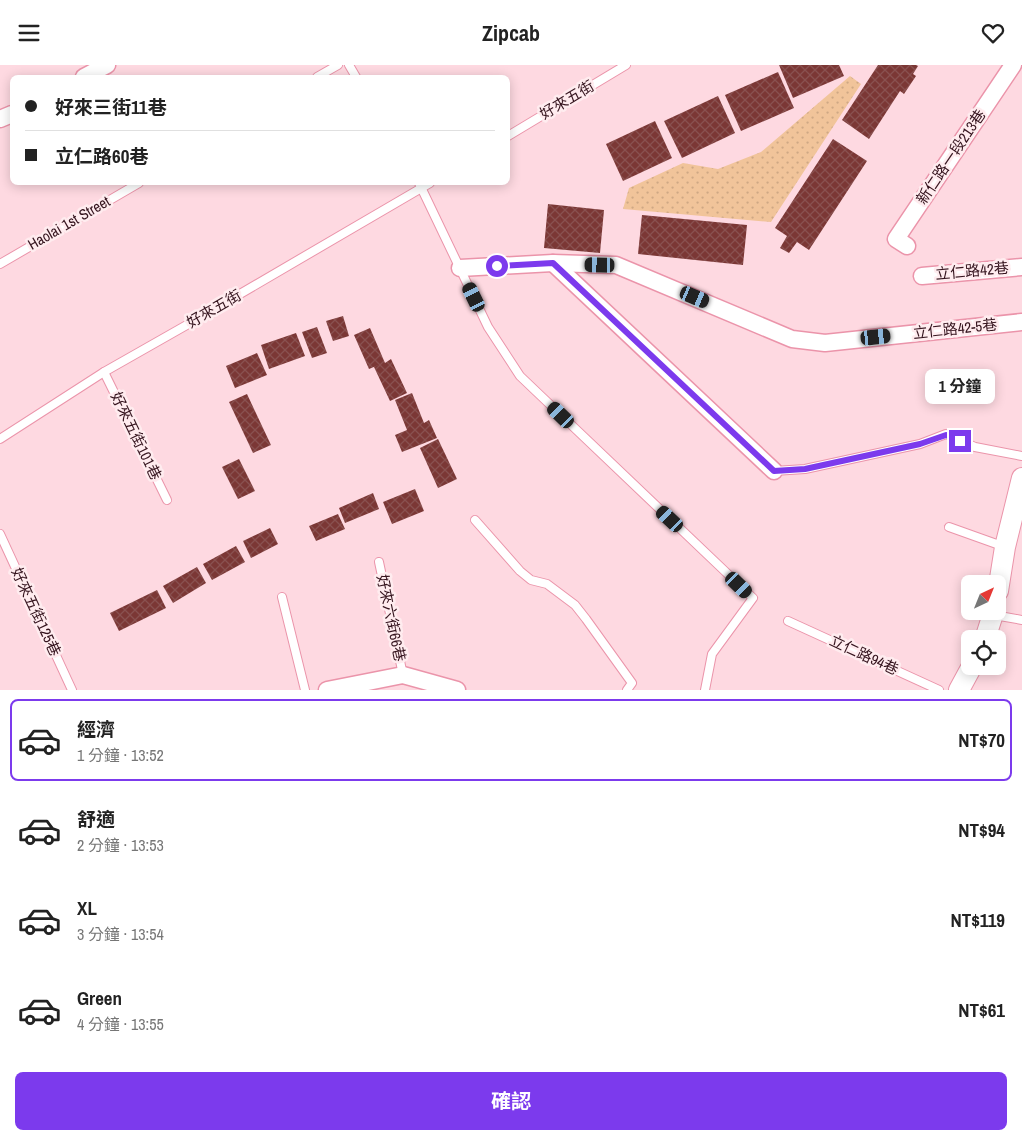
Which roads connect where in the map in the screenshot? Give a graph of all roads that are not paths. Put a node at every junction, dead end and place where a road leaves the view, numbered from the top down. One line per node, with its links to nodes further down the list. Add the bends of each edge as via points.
1 (107, 65): 5 (street)
2 (338, 65): 6 (lane)
3 (626, 65): 7 (lane, 好來五街)
4 (1013, 65): 10 (street, 新仁路一段213巷, via 896,239)
5 (88, 75)
6 (320, 75)
7 (510, 135)
8 (136, 185): 12 (lane, Haolai 1st Street)
9 (420, 185): 14 (lane); 17 (lane, 好來五街)
10 (907, 246)
11 (553, 263): 14 (street, 立仁路42-5巷); 16 (street, 立仁路42-5巷, via 616,265 792,339 825,343); 20 (street)
12 (0, 264)
13 (1022, 267): 15 (street, 立仁路42巷)
14 (460, 268): 40 (lane, via 488,327 520,376 753,598 712,654)
15 (922, 276)
16 (1022, 321)
17 (104, 372): 18 (lane, 好來五街); 22 (lane, 好來五街101巷)
18 (0, 439)
19 (1022, 456): 20 (lane, via 974,447 946,435 920,444 805,469)
20 (774, 471)
21 (1022, 478): 26 (street)
22 (167, 500)
23 (476, 520): 39 (lane, via 531,580 547,584 575,605 632,683)
24 (949, 527): 26 (lane)
25 (0, 534): 35 (lane, 好來五街125巷)
26 (1004, 547): 28 (street)
27 (379, 562): 33 (lane, 好來六街66巷)
28 (1000, 575)
29 (282, 597): 36 (lane)
30 (1006, 616): 31 (lane)
31 (1022, 620)
32 (788, 621): 41 (lane, 立仁路94巷)
33 (404, 675): 37 (street); 38 (street)
34 (967, 675): 42 (street)
35 (72, 690)
36 (305, 690)
37 (327, 690)
38 (457, 690)
39 (627, 690)
40 (705, 690)
41 (939, 690)
42 (959, 690)

